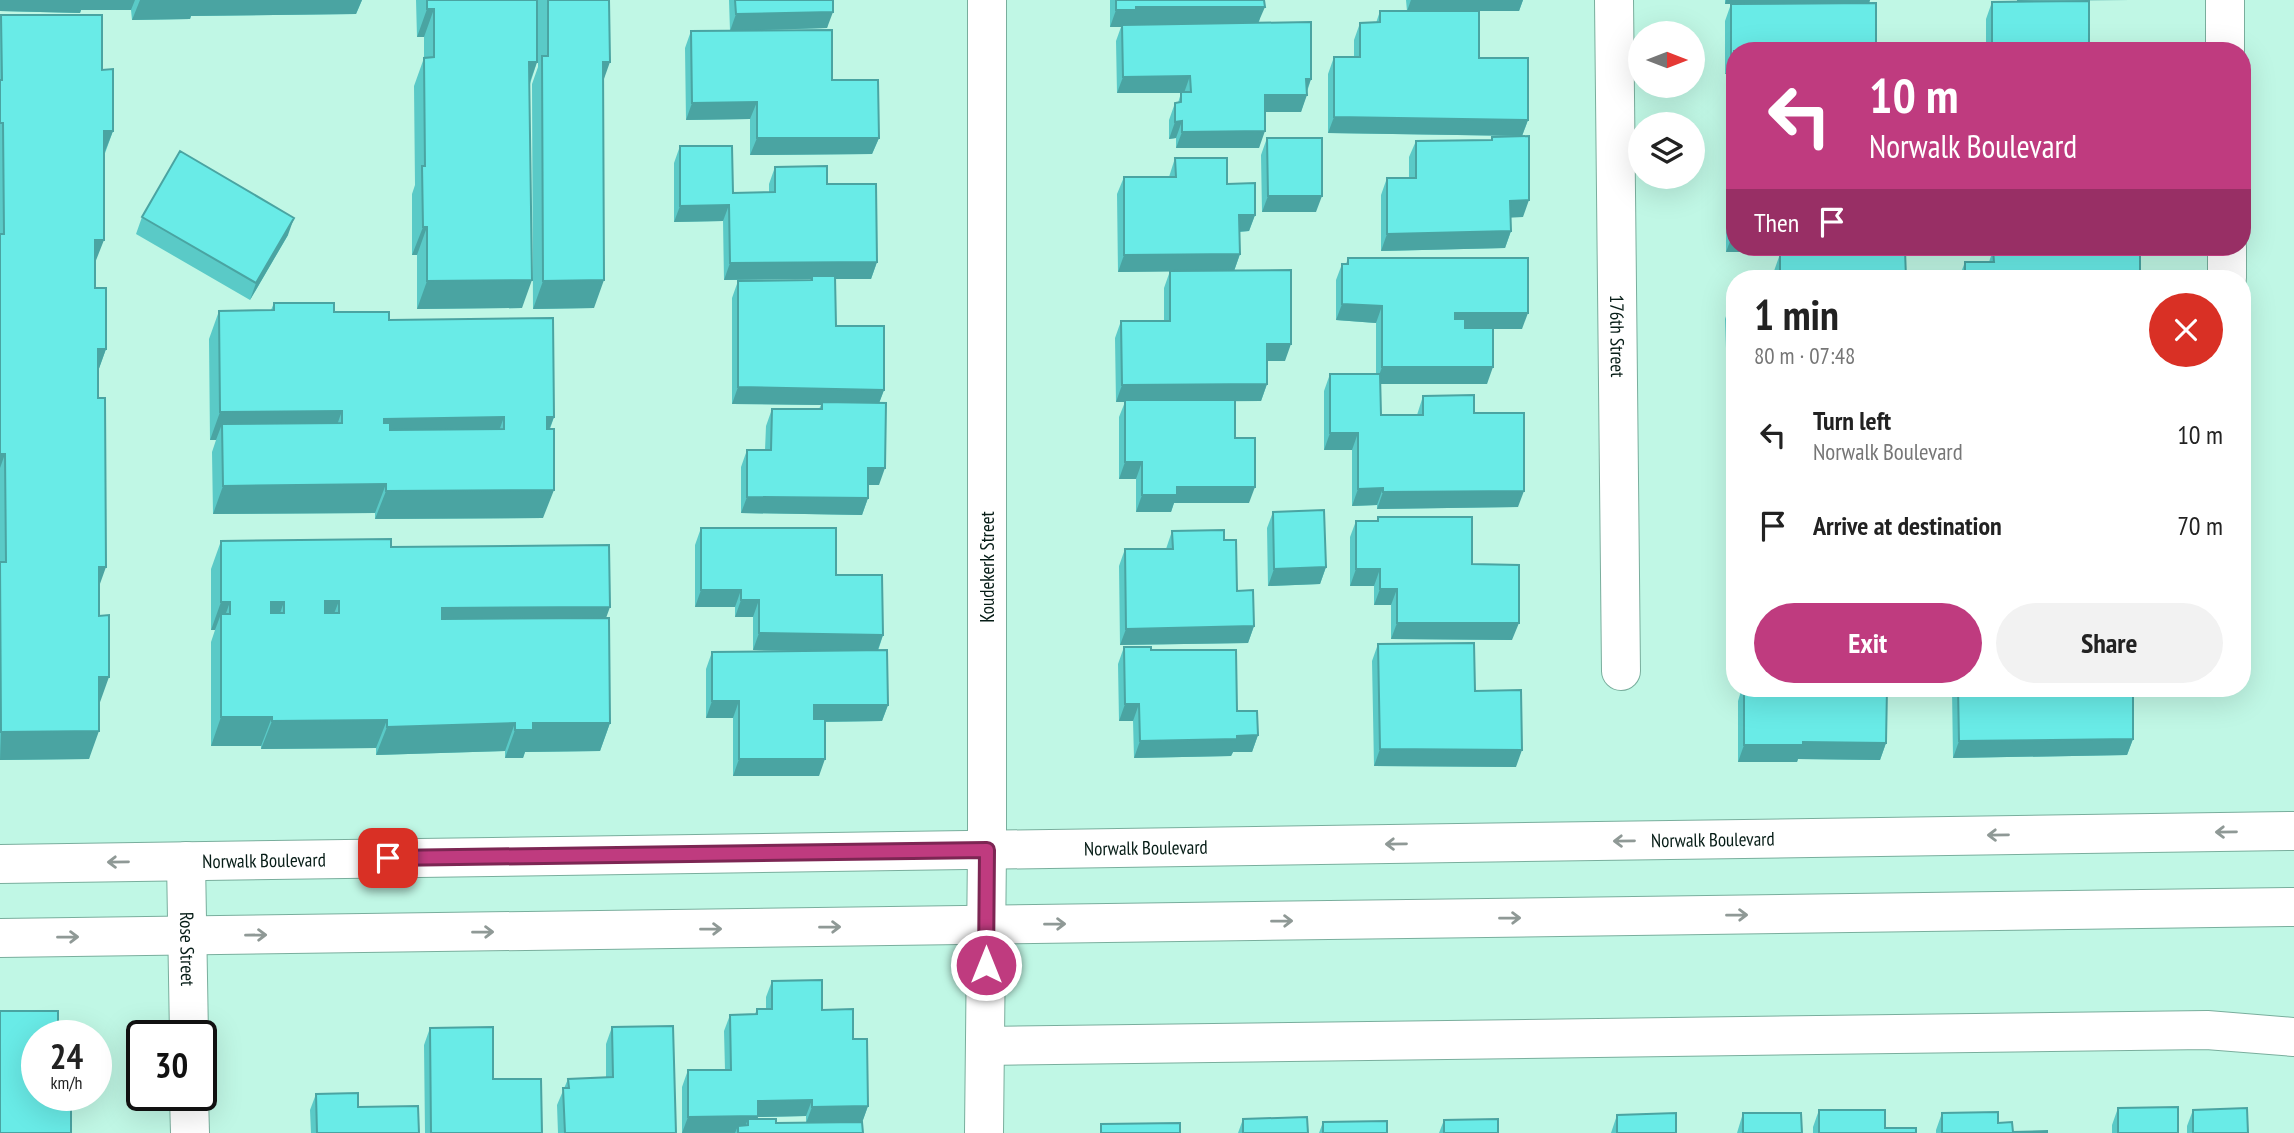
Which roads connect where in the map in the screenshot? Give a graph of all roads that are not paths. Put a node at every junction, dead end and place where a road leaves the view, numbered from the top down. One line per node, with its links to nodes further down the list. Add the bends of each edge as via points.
1 (987, 0): 7 (main road, Koudekerk Street)
2 (1614, 0): 5 (main road, 176th Street)
3 (2225, 0): 4 (main road)
4 (2225, 42)
5 (1621, 671)
6 (2294, 831): 7 (main road, Norwalk Boulevard, one-way to 7)
7 (987, 850): 8 (main road, Norwalk Boulevard); 11 (main road, Koudekerk Street)
8 (186, 861): 9 (main road, Norwalk Boulevard, one-way to 9); 12 (main road, Rose Street)
9 (0, 864)
10 (2294, 907): 11 (main road, one-way to 10)
11 (986, 925): 12 (main road, one-way to 11); 16 (main road, Koudekerk Street)
12 (187, 936): 13 (main road, one-way to 12); 14 (main road, Rose Street)
13 (0, 938)
14 (188, 1020)
15 (2294, 1037): 16 (main road, via 2207,1030)
16 (985, 1046): 19 (main road, Koudekerk Street)
17 (189, 1111): 18 (main road)
18 (190, 1133)
19 (984, 1133)

